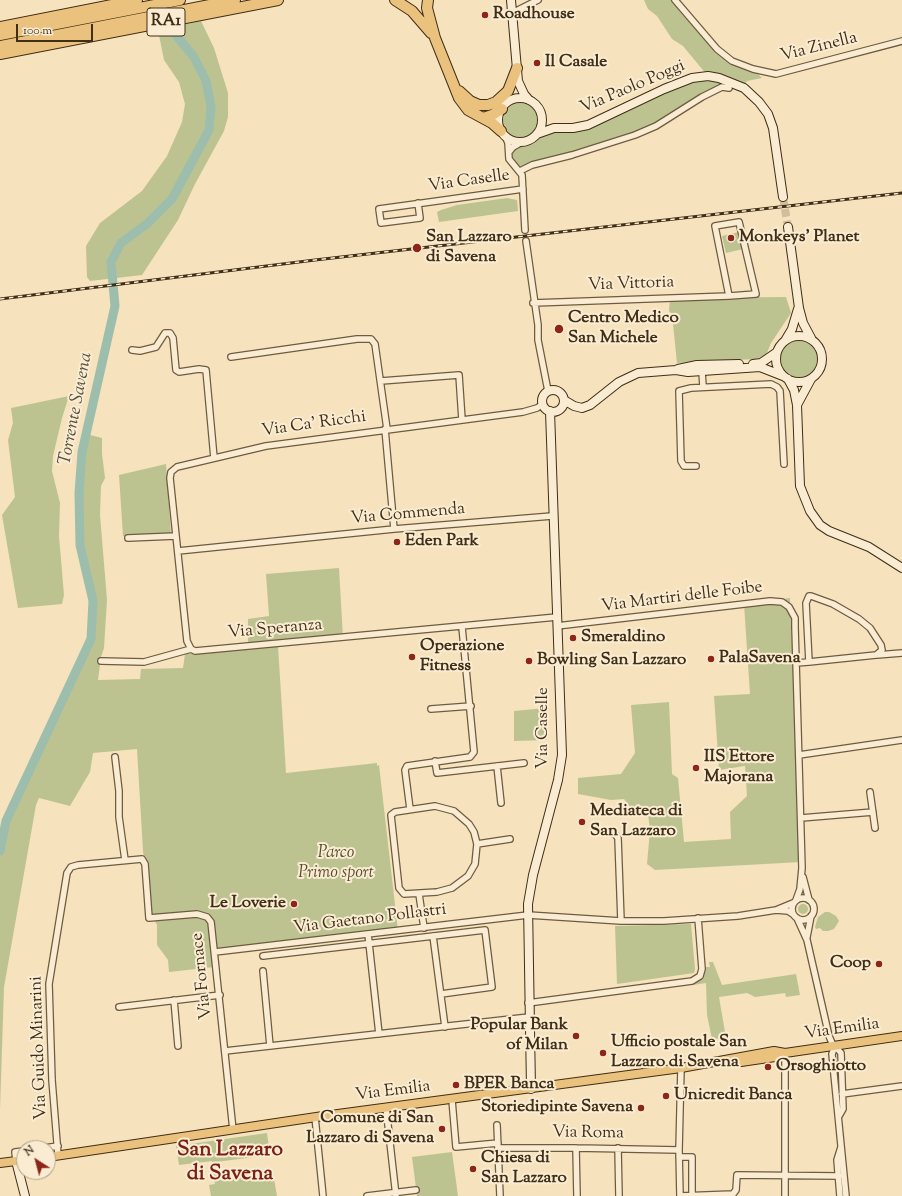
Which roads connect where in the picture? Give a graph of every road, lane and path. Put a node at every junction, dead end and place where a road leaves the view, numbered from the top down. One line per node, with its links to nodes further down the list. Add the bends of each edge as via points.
1 (180, 0): 9 (highway)
2 (235, 0): 10 (highway)
3 (278, 0): 10 (highway, RA1)
4 (395, 0): 14 (highway, via 412,11)
5 (428, 0): 14 (highway, via 427,8)
6 (511, 0): 11 (main road)
7 (538, 0): 11 (street)
8 (675, 0): 15 (street, Via Zinella, via 717,49 732,61 776,74)
9 (133, 12): 10 (highway); 12 (highway, RA1); 13 (highway); 16 (highway)
10 (197, 12)
11 (512, 13): 17 (main road)
12 (0, 27)
13 (0, 35)
14 (435, 38): 18 (highway)
15 (902, 41)
16 (0, 52)
17 (517, 68): 18 (highway, via 508,91 496,102 488,105 479,105 465,98); 19 (main road)
18 (453, 81): 25 (highway, via 464,106 474,115)
19 (518, 81): 21 (main road, via 515,94); 22 (main road)
20 (729, 88): 31 (street, via 722,88 702,97 656,126 635,135 572,156 532,165)
21 (510, 101): 22 (main road); 23 (main road)
22 (530, 101): 24 (main road)
23 (502, 109): 25 (highway); 27 (main road, Via Caselle, via 499,117)
24 (541, 114): 26 (main road); 28 (main road, via 542,125)
25 (483, 118): 27 (highway)
26 (554, 128): 28 (main road, Via Caselle); 33 (main road, Via Paolo Poggi, via 588,125 692,78 708,76 724,79 752,94 768,114 773,128)
27 (503, 134): 29 (main road, Via Caselle, via 513,141); 30 (street, Via Caselle)
28 (537, 134): 29 (main road, Via Caselle)
29 (522, 142): 30 (street, Via Caselle)
30 (509, 153): 31 (street, Via Caselle, via 511,162)
31 (520, 171): 32 (street, Via Caselle)
32 (523, 190): 34 (street, Via Caselle); 36 (street, Via Caselle)
33 (783, 198)
34 (418, 203): 34 (street, Via Caselle, via 379,209 381,223 420,218)
35 (788, 227): 40 (main road)
36 (525, 230)
37 (526, 241): 39 (street)
38 (730, 296): 38 (street, Via Vittoria, via 756,294 739,222 715,226); 39 (street, Via Vittoria)
39 (533, 303): 52 (street)
40 (799, 308): 41 (main road, via 803,324); 42 (main road)
41 (811, 338): 42 (main road, via 798,335); 49 (main road, via 818,344 823,360 821,368)
42 (786, 339): 44 (main road)
43 (132, 350): 61 (street, via 156,347 165,333 170,333 173,338 176,370 206,370)
44 (777, 352): 46 (main road, via 761,363 697,365); 48 (main road, via 776,363)
45 (231, 357): 50 (street, via 371,339 375,344)
46 (676, 370): 47 (main road); 56 (main road, via 638,373 612,387 590,405 582,408)
47 (702, 372): 48 (main road, via 755,367 770,370); 51 (street)
48 (785, 378): 49 (main road, via 803,382); 55 (main road, via 794,390)
49 (811, 379): 55 (main road)
50 (380, 381): 59 (street, via 459,375); 60 (street)
51 (703, 387): 62 (street, via 771,384 779,388); 63 (street, via 678,392 681,461 684,466)
52 (548, 391): 53 (main road, via 560,392); 54 (main road, via 543,398)
53 (564, 400): 56 (main road); 57 (main road)
54 (543, 404): 58 (main road); 59 (street, Via Ca' Ricchi, via 524,412)
55 (797, 405): 69 (main road, via 798,479 804,500 815,518 829,531 869,547)
56 (574, 406): 57 (main road)
57 (560, 409): 58 (main road)
58 (550, 411): 64 (main road, Via Caselle)
59 (462, 420): 60 (street, Via Ca' Ricchi)
60 (386, 429): 61 (street, Via Ca' Ricchi, via 276,444); 65 (street)
61 (214, 458): 66 (street, Via Ca' Ricchi, via 179,466 173,470 170,478)
62 (784, 464)
63 (696, 466)
64 (552, 516): 65 (street, Via Commenda); 70 (main road, Via Caselle)
65 (394, 529): 68 (street, Via Commenda)
66 (176, 536): 67 (street); 68 (street)
67 (128, 538)
68 (178, 551): 72 (street)
69 (902, 568)
70 (557, 622): 71 (street, Via Speranza); 77 (street, Via Martiri delle Foibe, via 778,602 789,607 794,618); 102 (main road, Via Caselle, via 562,762 532,881)
71 (462, 627): 72 (street, Via Speranza, via 201,652); 78 (street)
72 (191, 650): 75 (street, Via Speranza, via 144,662)
73 (902, 653): 74 (street)
74 (876, 655): 76 (street); 76 (street, via 882,650 881,645 870,628 847,611 808,596 806,603)
75 (101, 660)
76 (809, 662): 77 (street)
77 (796, 663): 81 (street, Via Martiri delle Foibe)
78 (471, 706): 79 (street); 83 (street, via 475,748 472,755)
79 (431, 709)
80 (902, 740): 81 (street)
81 (799, 755): 90 (street, Via Martiri delle Foibe)
82 (115, 757): 95 (street)
83 (435, 761): 85 (street, via 437,773); 88 (street, via 410,764 406,767)
84 (524, 763): 85 (street)
85 (497, 766): 87 (street)
86 (870, 792): 89 (street)
87 (501, 803)
88 (410, 809): 94 (street, via 435,806 454,811 469,824); 98 (street, via 395,812 391,817 398,884 404,894)
89 (872, 812): 90 (street); 91 (street)
90 (801, 818): 97 (street, Via Martiri delle Foibe)
91 (875, 828)
92 (614, 833): 106 (street, via 618,838)
93 (510, 840): 94 (street)
94 (477, 844): 98 (street, via 475,864 461,882 447,890)
95 (125, 860): 96 (street, Via Fornace, via 78,865); 112 (street, Via Fornace, via 142,859 145,864 149,918 197,914 207,917 212,925)
96 (68, 869): 139 (street, Via Guido Minarini, via 49,984 52,1080)
97 (802, 875): 99 (street, Via Martiri delle Foibe); 100 (street, Via Martiri delle Foibe)
98 (419, 894): 107 (street)
99 (809, 900): 100 (street, via 804,898); 104 (street, Via Martiri delle Foibe, via 814,908)
100 (795, 901): 101 (street); 103 (street, Via Martiri delle Foibe, via 792,909)
101 (776, 910): 103 (street); 105 (street, Via Gaetano Pollastri, via 738,916)
102 (528, 915): 106 (street, Via Gaetano Pollastri); 107 (street, Via Gaetano Pollastri); 118 (main road, Via Caselle)
103 (795, 916): 104 (street, via 805,919); 110 (street, Via Martiri delle Foibe)
104 (811, 916): 110 (street, Via Martiri delle Foibe)
105 (698, 918): 106 (street, Via Gaetano Pollastri); 118 (street, via 703,967 700,976 692,981)
106 (621, 921)
107 (424, 928): 108 (street, Via Gaetano Pollastri)
108 (368, 934): 111 (street); 112 (street, Via Gaetano Pollastri)
109 (433, 936): 111 (street); 115 (street); 115 (street, via 485,930 492,987)
110 (807, 940): 126 (street, Via Martiri delle Foibe, via 829,1036)
111 (368, 944): 113 (street); 122 (street)
112 (215, 952): 116 (street, Via Fornace)
113 (263, 956)
114 (263, 971): 125 (street)
115 (441, 994): 121 (street)
116 (220, 995): 117 (street); 127 (street, Via Fornace)
117 (174, 1000): 119 (street); 124 (street)
118 (528, 1003): 120 (main road, Via Caselle)
119 (119, 1006)
120 (529, 1017): 121 (street); 131 (main road, Via Caselle)
121 (445, 1027): 122 (street)
122 (378, 1034): 125 (street)
123 (902, 1036): 126 (main road, Via Emilia)
124 (178, 1046)
125 (270, 1046): 127 (street)
126 (835, 1046): 128 (main road, Via Emilia); 132 (street, Via Martiri delle Foibe, via 841,1053); 135 (street, via 832,1054 836,1109)
127 (225, 1051): 138 (street, Via Fornace)
128 (785, 1053): 129 (main road, Via Emilia, via 774,1052); 149 (street)
129 (681, 1068): 131 (main road, Via Emilia); 144 (street)
130 (902, 1086): 132 (street)
131 (531, 1088): 133 (main road, Via Emilia)
132 (842, 1094): 135 (street, Via Martiri delle Foibe, via 843,1109)
133 (452, 1100): 134 (main road, Via Emilia); 140 (street, Via Roma, via 456,1147)
134 (386, 1107): 136 (main road, Via Emilia); 153 (street)
135 (839, 1116): 141 (street)
136 (315, 1117): 138 (main road, Via Emilia); 155 (street)
137 (497, 1125): 140 (street)
138 (233, 1130): 145 (main road, Via Emilia)
139 (58, 1146): 145 (street, Via Guido Minarini)
140 (498, 1146): 142 (street, Via Roma); 157 (street)
141 (841, 1147): 150 (street, via 837,1160); 164 (street)
142 (576, 1148): 143 (street, Via Roma); 158 (street)
143 (618, 1148): 144 (street, Via Roma); 159 (street)
144 (678, 1150): 146 (street)
145 (58, 1155)
146 (679, 1157): 160 (street); 161 (street, via 692,1157)
147 (16, 1161): 148 (main road)
148 (2, 1163)
149 (785, 1175): 150 (street); 161 (street, via 737,1175 736,1190 733,1194); 162 (street)
150 (838, 1176): 163 (street)
151 (23, 1180): 154 (main road)
152 (416, 1190): 153 (street)
153 (396, 1194): 156 (street)
154 (25, 1196)
155 (323, 1196)
156 (367, 1196)
157 (500, 1196)
158 (577, 1196)
159 (619, 1196)
160 (680, 1196): 161 (street)
161 (692, 1196)
162 (785, 1196)
163 (840, 1196)
164 (846, 1196)

